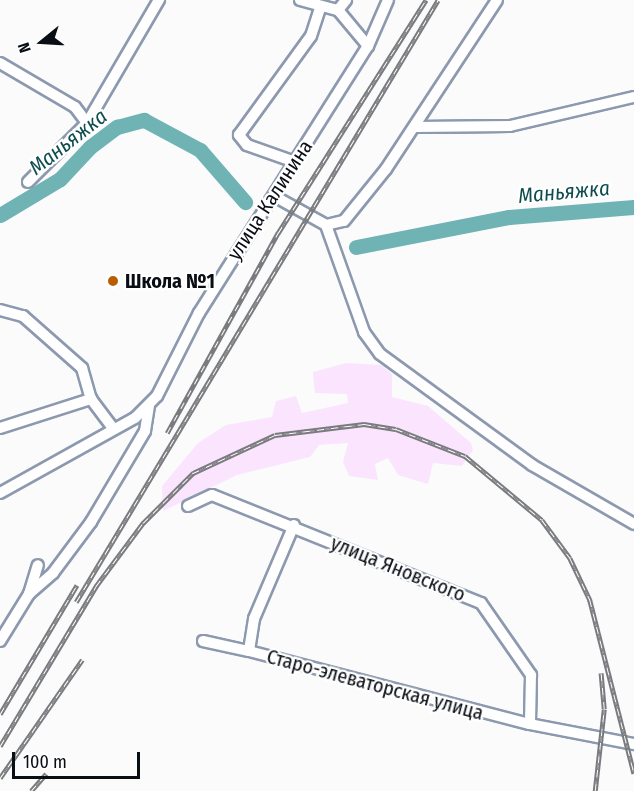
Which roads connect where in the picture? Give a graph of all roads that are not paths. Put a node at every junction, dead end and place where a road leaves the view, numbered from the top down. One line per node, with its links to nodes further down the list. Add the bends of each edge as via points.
1 (159, 0): 11 (street)
2 (300, 0): 6 (street)
3 (346, 0): 7 (street)
4 (388, 0): 8 (street, улица Калинина)
5 (497, 0): 12 (street)
6 (320, 9): 7 (street); 13 (street, via 311,36 239,135 247,145)
7 (338, 10): 8 (street)
8 (368, 46): 13 (street, улица Калинина)
9 (0, 63): 11 (street, via 75,107)
10 (634, 97): 12 (street, via 510,126)
11 (87, 123): 14 (street)
12 (415, 127): 16 (street, via 365,198 344,221)
13 (295, 162): 15 (street, улица Калинина)
14 (28, 182)
15 (274, 196): 16 (street); 19 (street, улица Калинина, via 205,303)
16 (326, 225): 24 (street, via 364,332 380,354 523,459)
17 (0, 310): 18 (street, via 23,316 82,368)
18 (92, 399): 20 (street); 21 (street)
19 (148, 406): 21 (street, улица Калинина); 27 (street, via 145,431 91,522 53,573)
20 (0, 428)
21 (113, 428): 22 (street, улица Калинина)
22 (0, 493)
23 (188, 506): 25 (street, улица Яновского, via 212,495)
24 (634, 524)
25 (294, 525): 30 (street, Старо-элеваторская улица, via 254,619); 31 (street, улица Яновского, via 481,603 531,675)
26 (38, 565): 27 (street)
27 (29, 594): 28 (street)
28 (0, 641)
29 (203, 641): 30 (street)
30 (249, 651): 31 (street, Старо-элеваторская улица)
31 (530, 724): 32 (street, Старо-элеваторская улица)
32 (634, 744)

